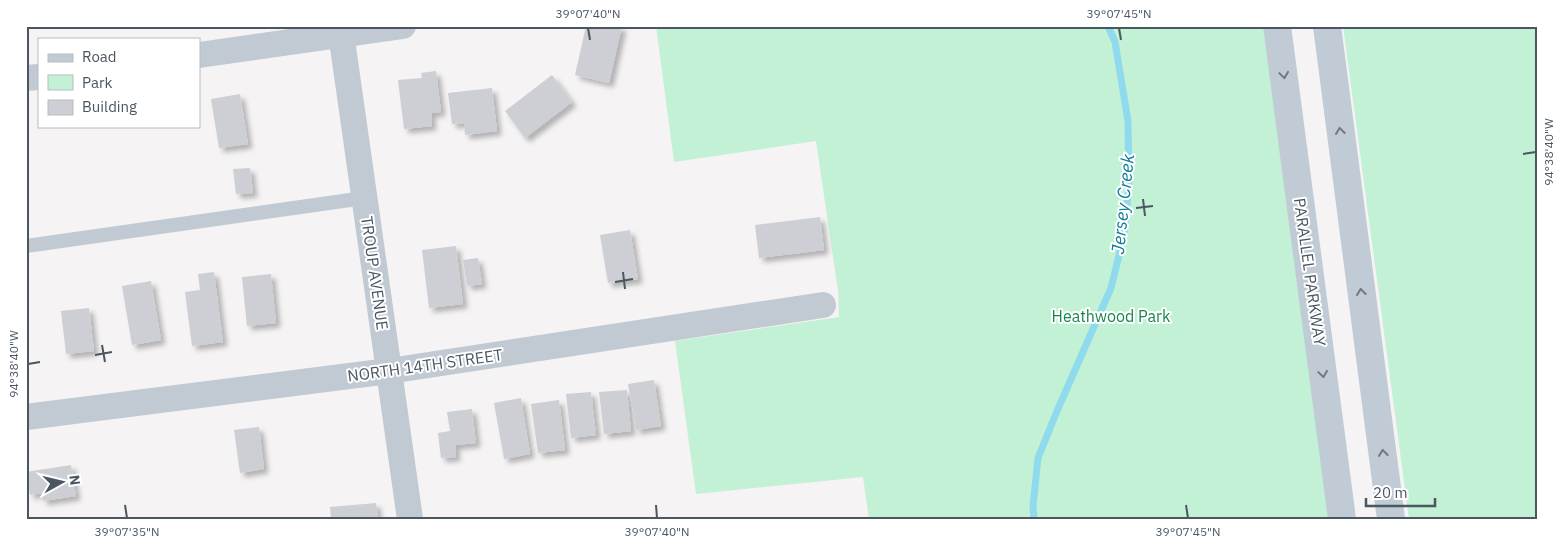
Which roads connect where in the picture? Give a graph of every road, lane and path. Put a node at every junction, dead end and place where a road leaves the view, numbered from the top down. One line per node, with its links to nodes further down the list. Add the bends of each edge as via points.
1 (403, 26): 4 (street)
2 (1277, 26): 12 (main road, PARALLEL PARKWAY, one-way to 12)
3 (1326, 26): 13 (main road, one-way to 3)
4 (340, 31): 5 (street); 6 (street, TROUP AVENUE)
5 (200, 55)
6 (364, 198): 7 (lane); 9 (street, TROUP AVENUE)
7 (26, 246)
8 (824, 305): 9 (street, NORTH 14TH STREET)
9 (388, 371): 10 (street, NORTH 14TH STREET); 11 (street, TROUP AVENUE)
10 (26, 417)
11 (410, 519)
12 (1342, 519)
13 (1391, 519)

